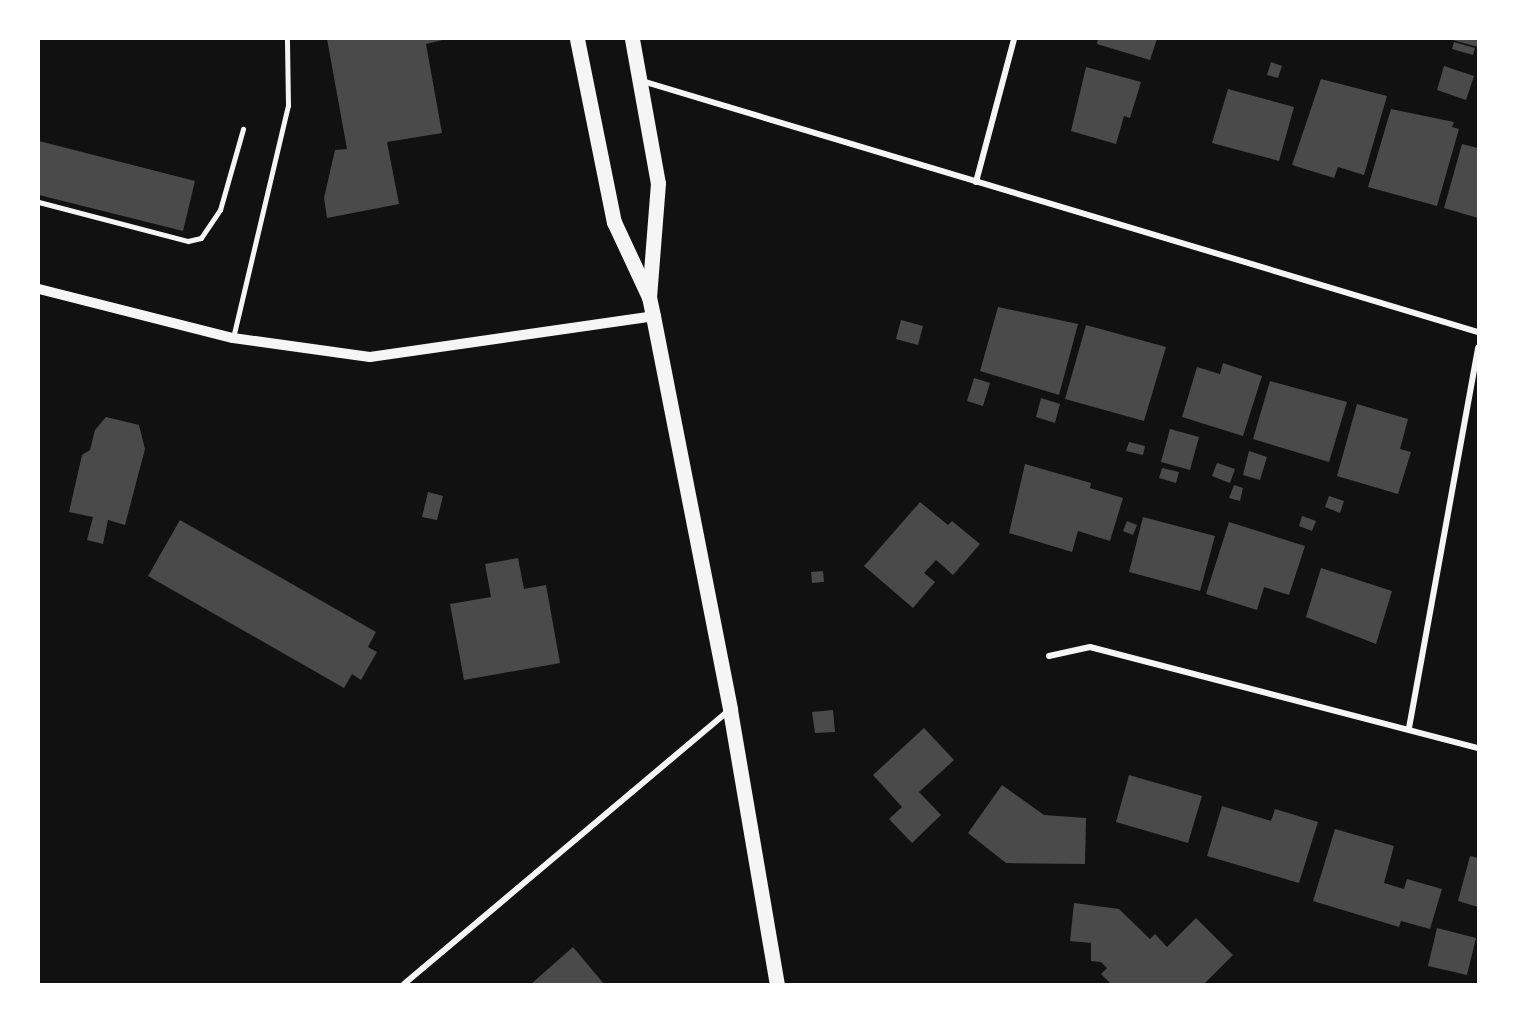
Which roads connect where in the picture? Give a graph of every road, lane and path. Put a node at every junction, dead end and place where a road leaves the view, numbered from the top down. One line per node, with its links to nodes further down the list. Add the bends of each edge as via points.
1 (287, 39): 13 (lane, via 288,106)
2 (577, 39): 10 (main road, via 614,222)
3 (632, 39): 5 (main road)
4 (1014, 39): 7 (street)
5 (640, 81): 7 (street); 10 (main road, via 658,183)
6 (243, 129): 8 (lane, via 220,210 201,238 188,241)
7 (976, 182): 12 (street)
8 (39, 202)
9 (39, 289): 13 (street)
10 (649, 297): 11 (main road)
11 (653, 316): 13 (street, via 370,357); 16 (main road)
12 (1478, 332)
13 (233, 338)
14 (1478, 347): 17 (street)
15 (1049, 656): 17 (street, via 1090,647)
16 (730, 710): 19 (street); 20 (main road)
17 (1409, 728): 18 (street)
18 (1478, 748)
19 (404, 984)
20 (777, 984)

